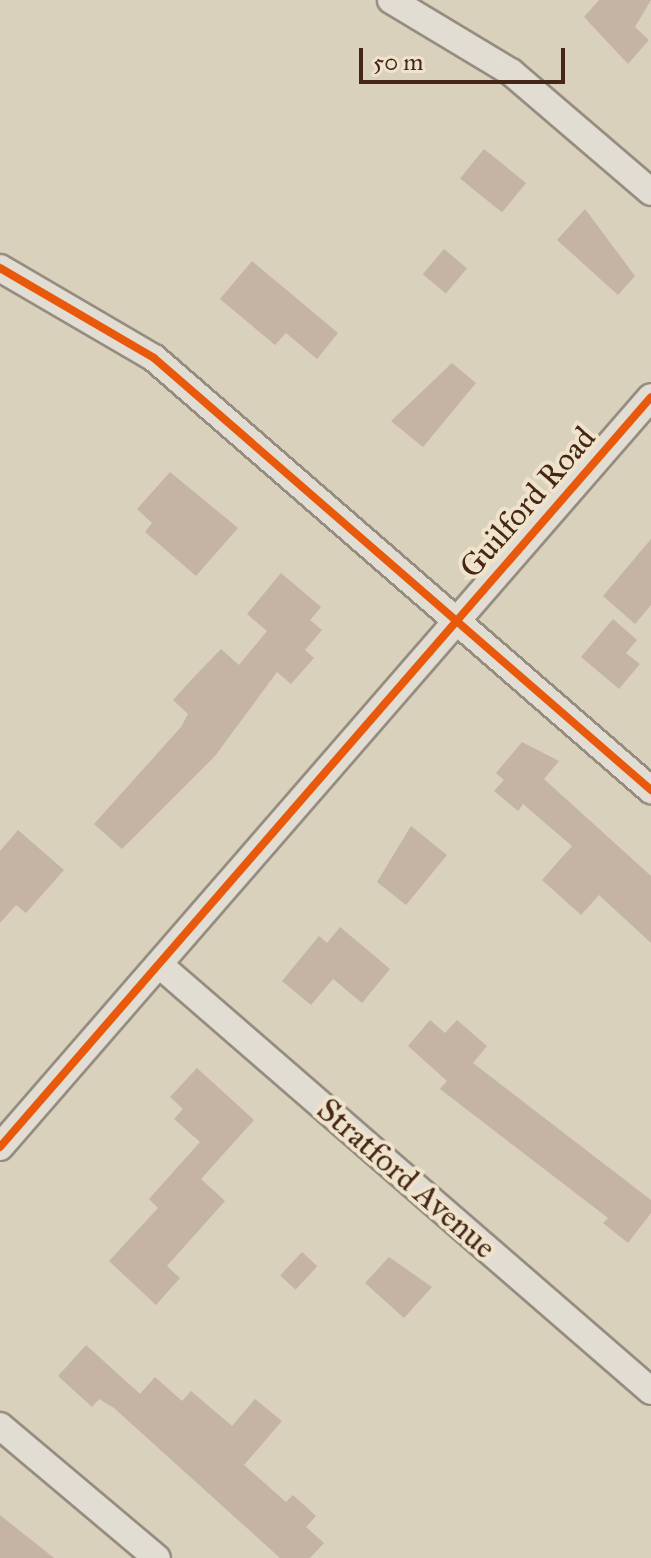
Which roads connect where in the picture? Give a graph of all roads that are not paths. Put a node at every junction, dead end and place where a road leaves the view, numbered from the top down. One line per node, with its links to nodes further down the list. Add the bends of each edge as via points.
1 (391, 0): 2 (street, via 511,72)
2 (651, 192)
3 (0, 268): 5 (street, via 154,358)
4 (651, 397): 5 (street, Guilford Road)
5 (454, 626): 6 (street); 7 (street, Guilford Road)
6 (651, 790)
7 (162, 967): 8 (street, Guilford Road); 9 (street, Stratford Avenue)
8 (0, 1147)
9 (651, 1391)
10 (0, 1426): 11 (street)
11 (157, 1558)

